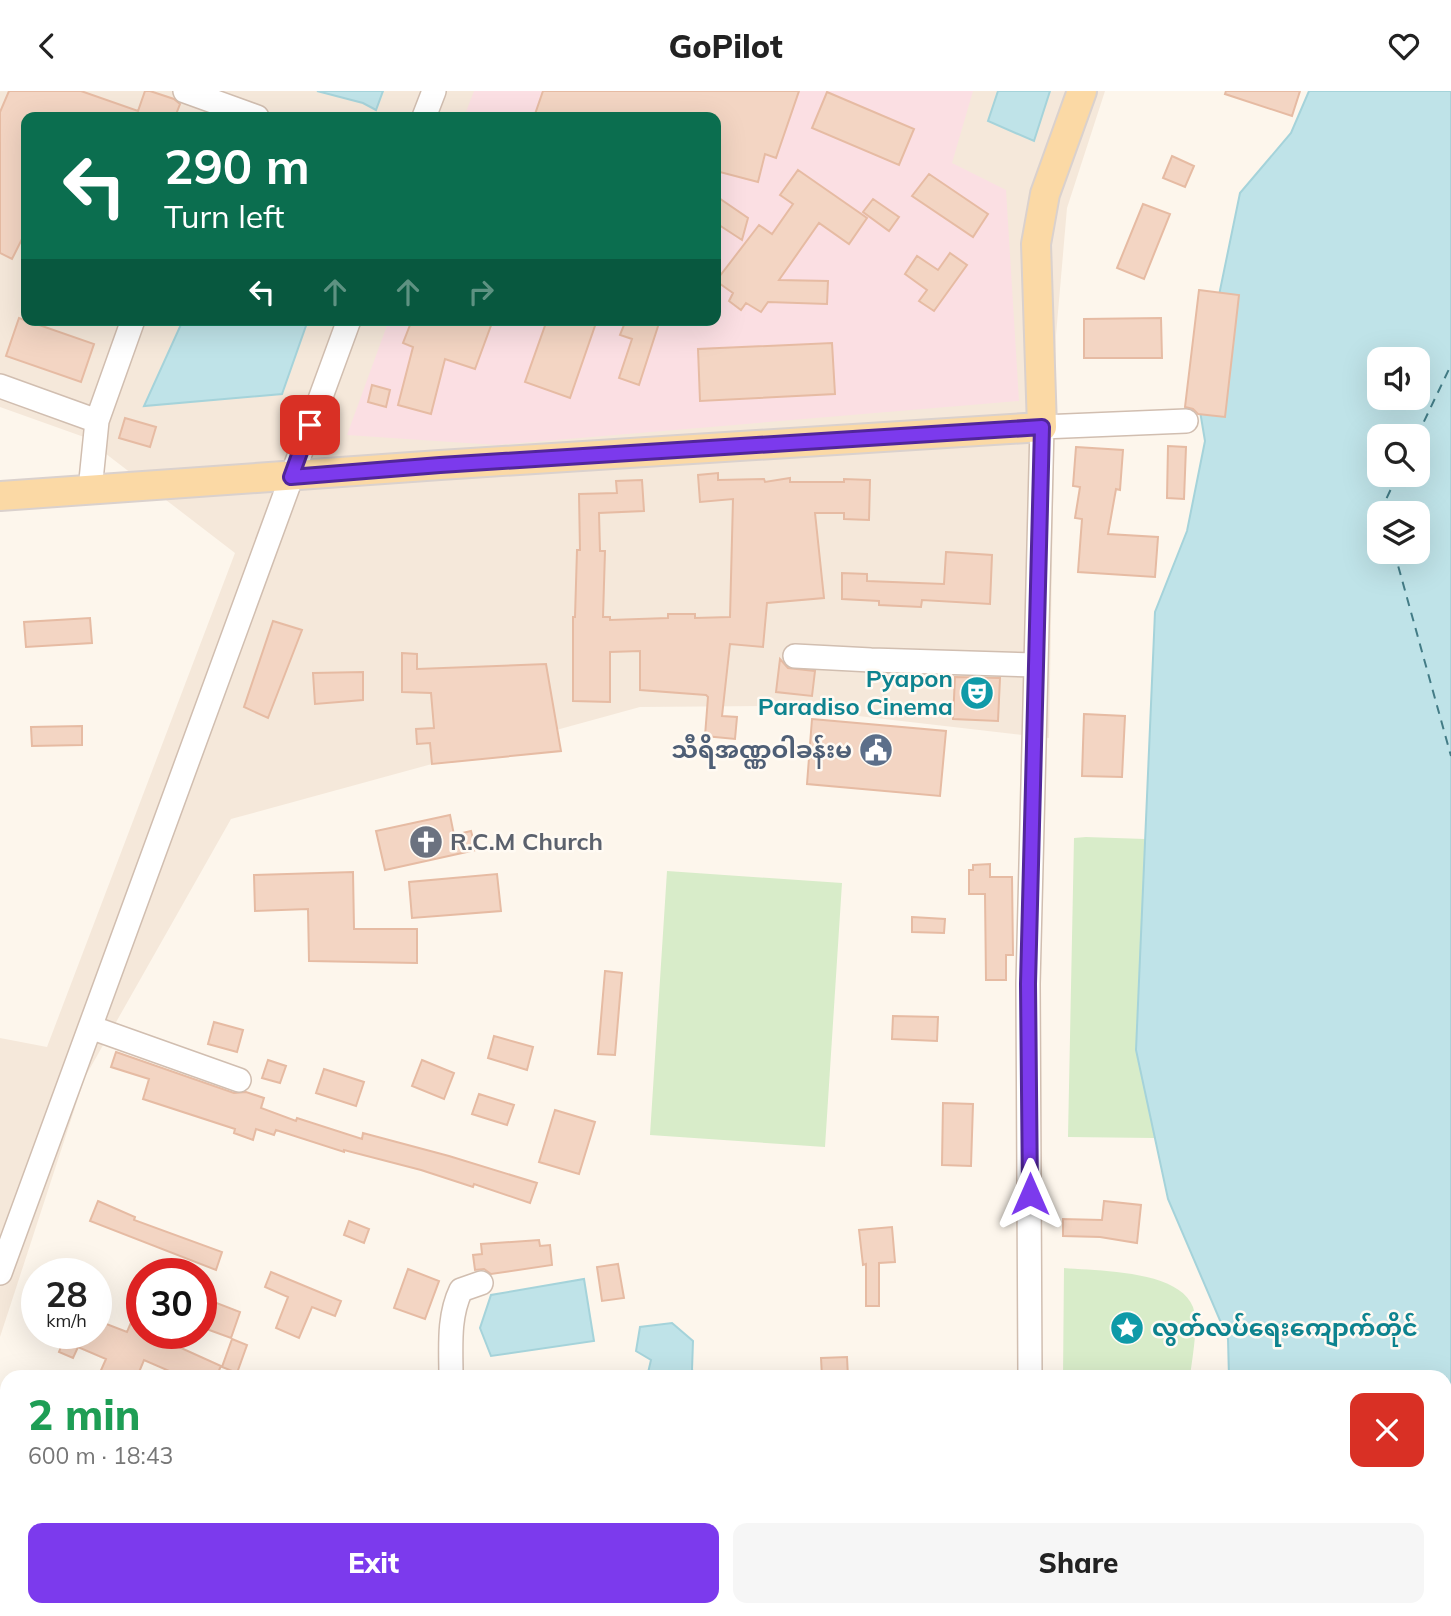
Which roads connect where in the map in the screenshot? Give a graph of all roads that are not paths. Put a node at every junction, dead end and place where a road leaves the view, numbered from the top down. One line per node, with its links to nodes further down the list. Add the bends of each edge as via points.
1 (185, 91): 4 (street)
2 (434, 91): 6 (street)
3 (1082, 91): 12 (main road, via 1045,194 1036,244)
4 (210, 103): 5 (street)
5 (240, 112)
6 (426, 112)
7 (131, 326): 10 (street)
8 (347, 326): 13 (street)
9 (0, 386): 10 (street)
10 (97, 421): 14 (street)
11 (1186, 421): 12 (street)
12 (1042, 427): 13 (main road); 17 (street)
13 (291, 477): 14 (main road); 18 (street)
14 (90, 490): 15 (main road)
15 (0, 496)
16 (795, 656): 17 (street)
17 (1036, 664): 23 (street, via 1028,984)
18 (90, 1027): 19 (street); 20 (street)
19 (239, 1080)
20 (0, 1273)
21 (481, 1283): 22 (street, via 461,1290 455,1303)
22 (451, 1370)
23 (1030, 1370)

